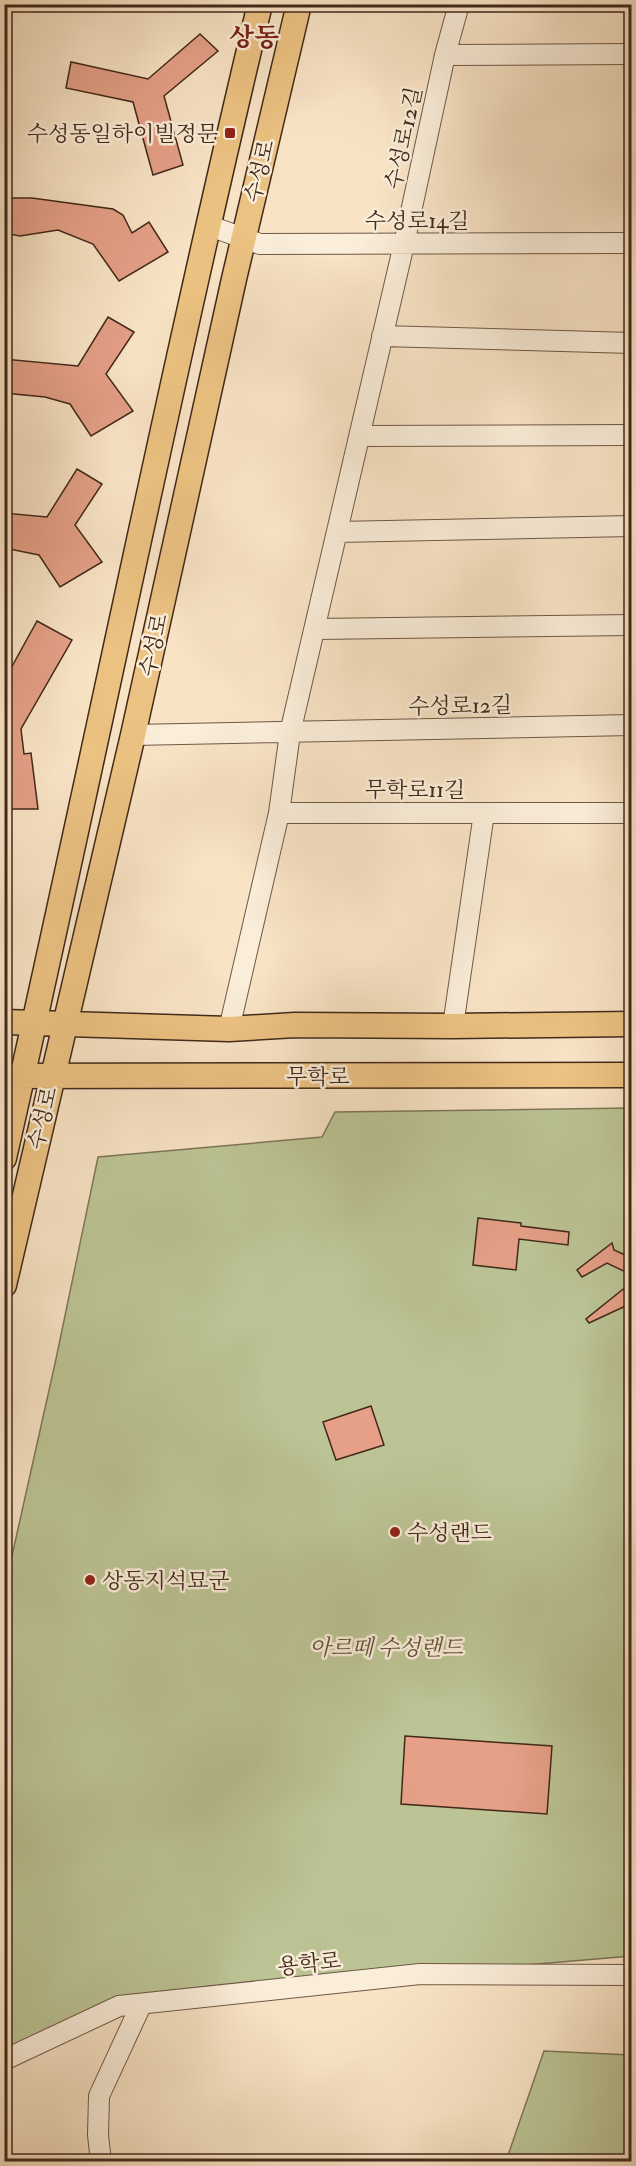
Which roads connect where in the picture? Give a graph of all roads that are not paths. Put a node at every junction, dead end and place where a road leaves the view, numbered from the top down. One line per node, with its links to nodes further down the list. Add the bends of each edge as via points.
1 (260, 4): 6 (main road, 수성로)
2 (299, 4): 7 (main road, 수성로)
3 (459, 4): 5 (street, 수성로12길)
4 (632, 54): 5 (street)
5 (445, 55): 9 (street, 수성로12길)
6 (207, 225): 7 (street, 수성로14길); 25 (main road, 수성로)
7 (243, 238): 9 (street, 수성로14길, via 260,244); 20 (main road, 수성로)
8 (632, 243): 9 (street, 수성로14길)
9 (404, 244): 10 (street, 수성로12길)
10 (382, 336): 11 (street); 13 (street, 수성로12길)
11 (632, 343)
12 (632, 435): 13 (street)
13 (360, 436): 15 (street, 수성로12길)
14 (632, 526): 15 (street)
15 (337, 532): 17 (street, 수성로12길)
16 (632, 625): 17 (street)
17 (315, 629): 19 (street, 수성로12길)
18 (632, 725): 19 (street, 수성로12길)
19 (290, 733): 20 (street, 수성로12길); 21 (street)
20 (133, 735): 26 (main road, 수성로)
21 (279, 813): 22 (street, 무학로11길); 29 (street)
22 (484, 813): 23 (street, 무학로11길); 28 (street)
23 (632, 813)
24 (4, 1022): 25 (main road)
25 (35, 1023): 26 (main road); 31 (main road, 수성로)
26 (65, 1024): 29 (main road); 32 (main road, 수성로)
27 (632, 1024): 28 (main road)
28 (453, 1026): 29 (main road, via 295,1025)
29 (229, 1029)
30 (632, 1075): 32 (main road, 무학로)
31 (14, 1076): 32 (main road, 무학로); 33 (main road, 수성로)
32 (52, 1076): 34 (main road, 수성로)
33 (4, 1158)
34 (4, 1285)
35 (632, 1974): 36 (street, 용학로, via 420,1974)
36 (141, 2006): 37 (street, 용학로, via 119,2006); 38 (street, via 99,2096)
37 (4, 2060)
38 (101, 2162)

